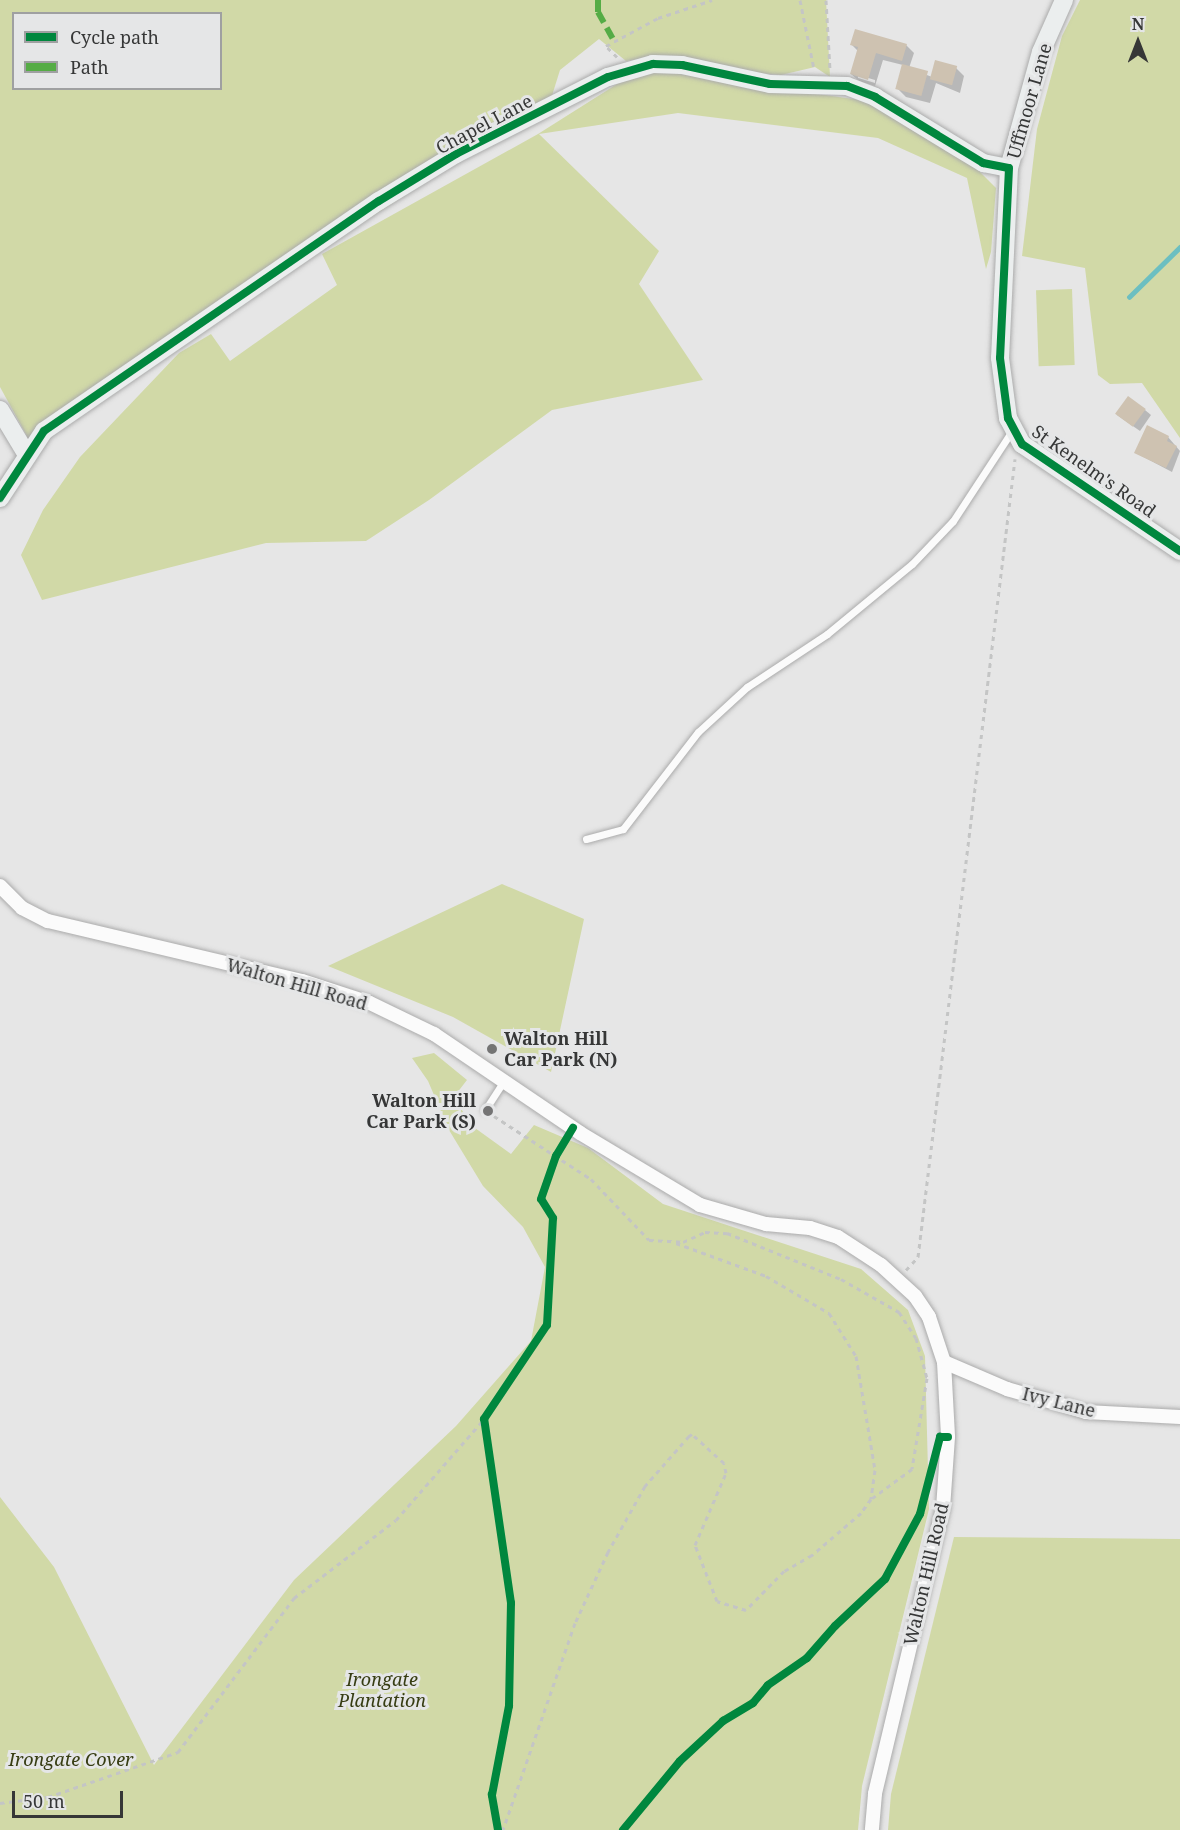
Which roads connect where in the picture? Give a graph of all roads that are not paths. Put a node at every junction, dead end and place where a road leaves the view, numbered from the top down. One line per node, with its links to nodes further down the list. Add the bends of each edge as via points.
1 (1064, 0): 2 (street, Uffmoor Lane, via 1041,52)
2 (1009, 168): 4 (street, St Kenelm's Road, via 1000,358 1008,418); 5 (street, Chapel Lane, via 983,163 875,97 847,86 770,84 682,65 652,64 608,77 456,154 379,201 44,431)
3 (0, 410): 5 (street)
4 (1018, 436): 7 (street, St Kenelm's Road); 8 (lane, via 953,520 912,564 827,634 731,702 698,732 623,829)
5 (27, 454): 6 (street, Chapel Lane)
6 (0, 498)
7 (1180, 552)
8 (586, 839)
9 (0, 886): 10 (street, Walton Hill Road, via 22,908 48,921 302,981 370,1003 434,1034)
10 (505, 1079): 11 (lane); 12 (street, Walton Hill Road, via 580,1133 700,1205 766,1224 810,1228 838,1237 897,1279 928,1317)
11 (485, 1110)
12 (944, 1362): 13 (street, Ivy Lane, via 1007,1389 1086,1412); 14 (street, Walton Hill Road, via 948,1437 943,1508 877,1782)
13 (1180, 1417)
14 (872, 1830)

